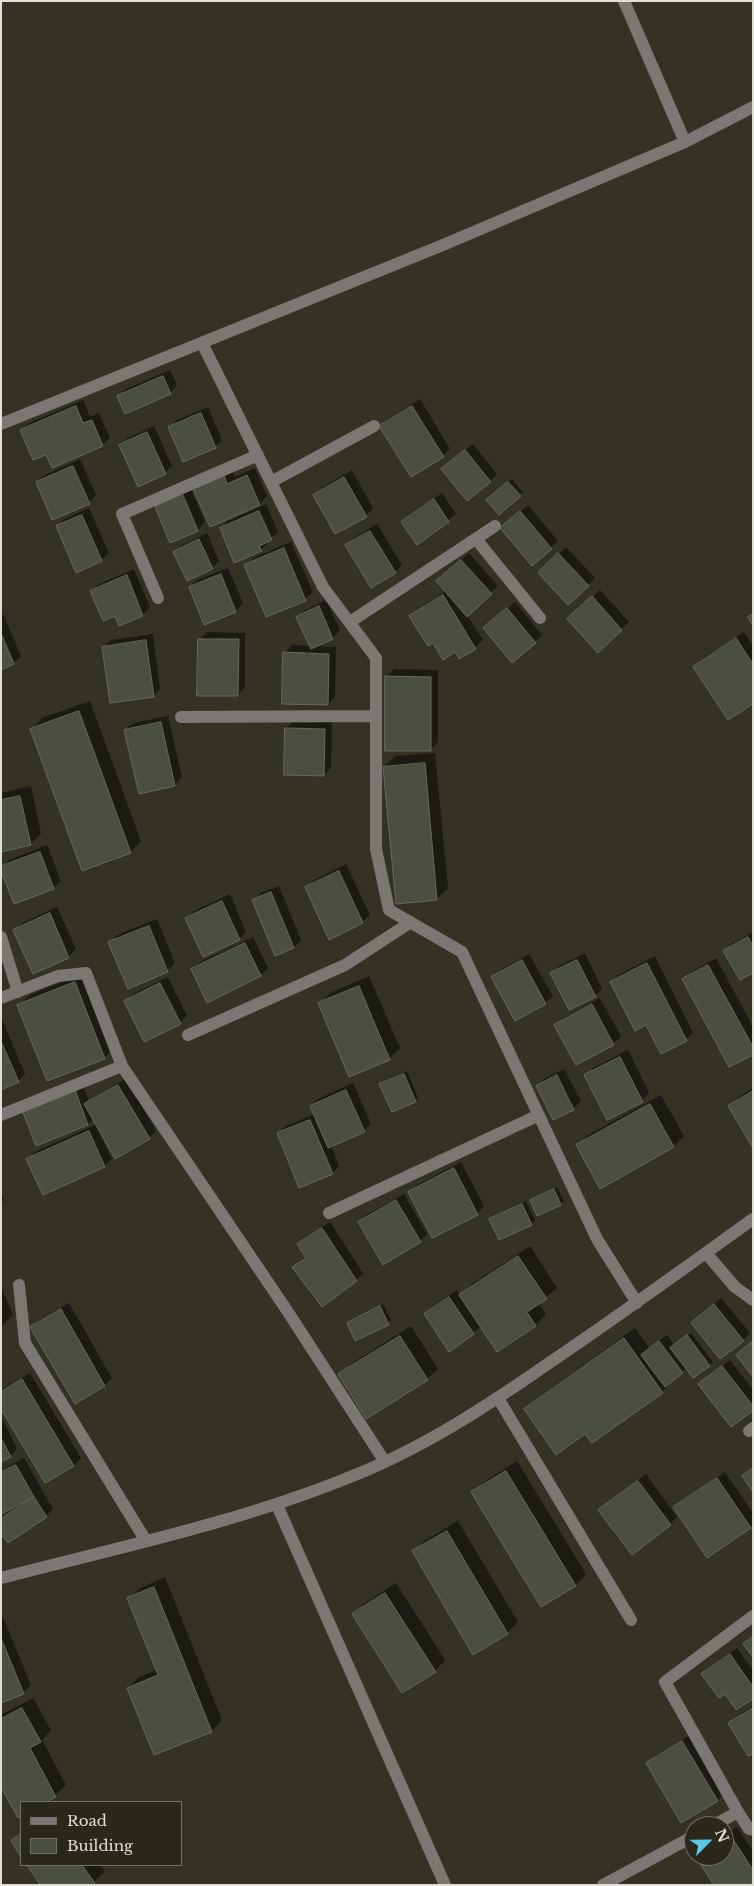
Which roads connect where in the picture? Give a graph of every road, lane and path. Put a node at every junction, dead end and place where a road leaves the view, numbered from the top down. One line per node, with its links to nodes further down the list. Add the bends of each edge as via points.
1 (624, 1): 3 (street)
2 (753, 108): 3 (street)
3 (685, 142): 4 (street)
4 (202, 343): 5 (street); 7 (street)
5 (1, 424)
6 (374, 426): 8 (street)
7 (258, 455): 8 (street); 11 (street, via 122,514)
8 (271, 482): 13 (street, via 323,587)
9 (495, 526): 10 (street)
10 (476, 538): 12 (street); 13 (street)
11 (158, 598)
12 (540, 618)
13 (350, 622): 14 (street, via 376,658)
14 (376, 716): 15 (street); 16 (street, via 376,849 389,910)
15 (181, 717)
16 (411, 922): 20 (street, via 345,965); 23 (street, via 462,952)
17 (1, 936): 18 (street)
18 (18, 992): 19 (street); 21 (street, via 58,976 86,973)
19 (1, 998)
20 (188, 1035)
21 (122, 1066): 22 (street); 31 (street)
22 (1, 1115)
23 (539, 1115): 24 (street); 29 (street, via 597,1239)
24 (329, 1212)
25 (753, 1219): 26 (street)
26 (706, 1253): 28 (street, via 735,1287); 29 (street)
27 (18, 1285): 33 (street, via 26,1342)
28 (753, 1300)
29 (637, 1303): 30 (street)
30 (498, 1398): 31 (street); 36 (street)
31 (385, 1462): 32 (street)
32 (277, 1505): 33 (street); 41 (street)
33 (146, 1541): 34 (street)
34 (1, 1578)
35 (753, 1616): 37 (street, via 665,1682)
36 (631, 1620)
37 (738, 1812): 38 (street); 39 (street)
38 (731, 1816)
39 (753, 1830)
40 (684, 1841): 42 (street)
41 (445, 1885)
42 (603, 1885)

